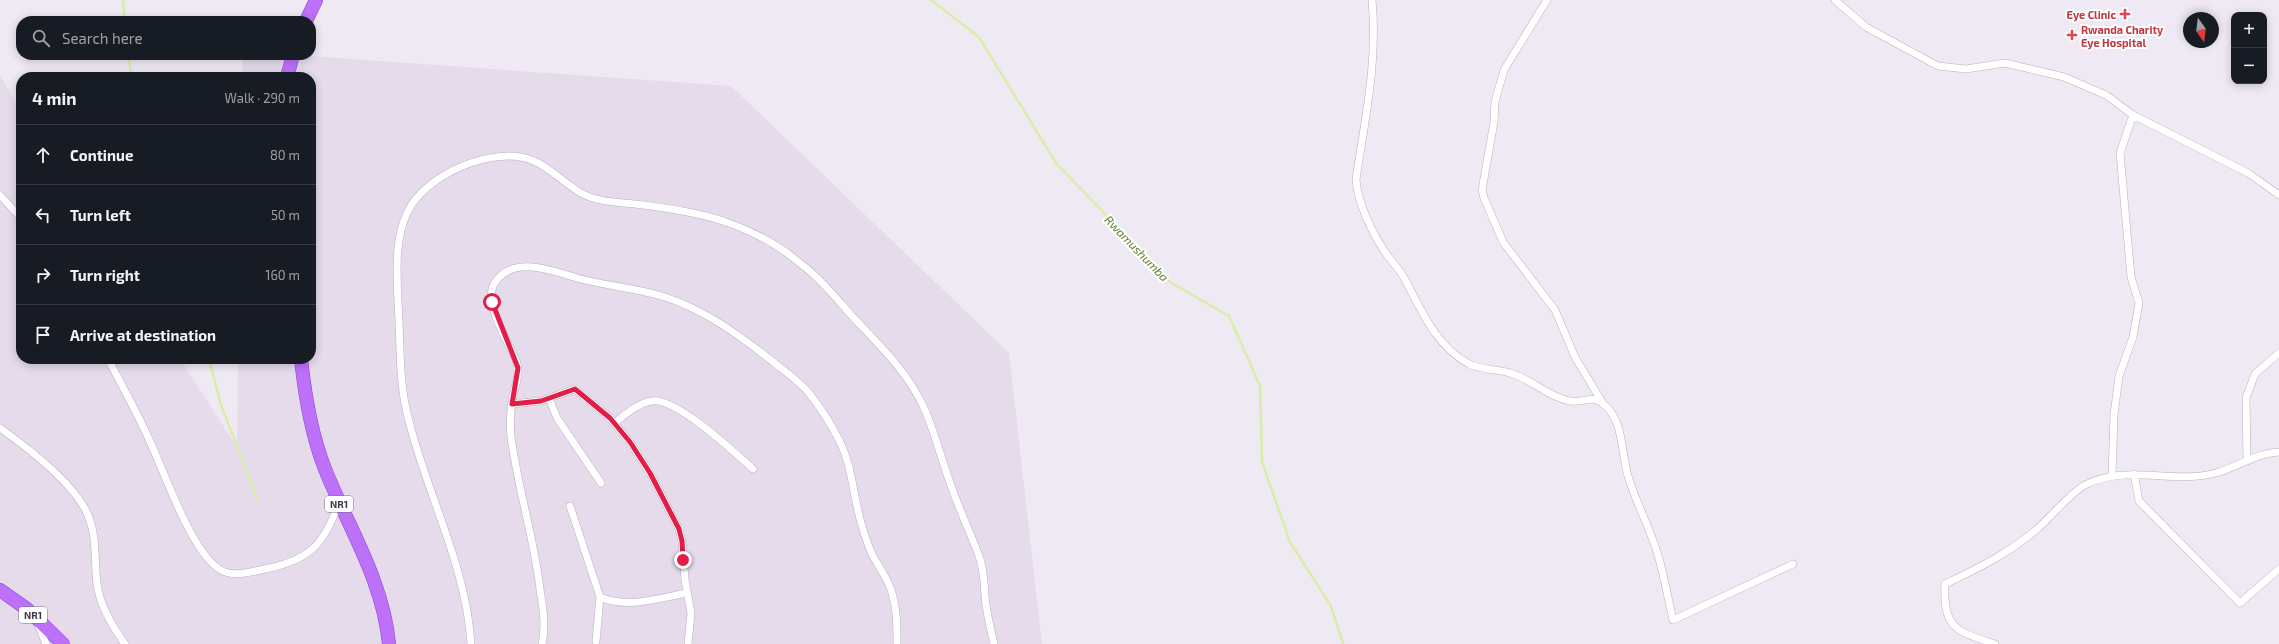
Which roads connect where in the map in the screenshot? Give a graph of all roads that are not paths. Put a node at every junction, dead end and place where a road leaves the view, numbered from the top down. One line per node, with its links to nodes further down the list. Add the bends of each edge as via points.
1 (316, 0): 5 (highway)
2 (1372, 0): 16 (street, via 1373,55 1370,100 1356,190 1384,250 1402,274 1434,332 1458,356 1470,364 1513,373 1571,402)
3 (1547, 0): 16 (street, via 1504,70 1496,96 1482,190 1503,242 1555,310 1575,357)
4 (1835, 0): 8 (street, via 1866,27 1938,66 1966,69 2005,63 2064,77 2106,95)
5 (308, 16)
6 (292, 60): 7 (highway)
7 (288, 72)
8 (2133, 115): 10 (street, via 2248,173); 24 (street, via 2120,153 2132,277 2139,303 2133,337 2119,376 2114,414)
9 (0, 195): 11 (street)
10 (2279, 195)
11 (16, 213)
12 (2279, 353): 21 (street, via 2255,374 2246,398)
13 (111, 364): 26 (street, via 153,447 186,525 219,569 231,573 251,572 304,556 319,544 327,533)
14 (302, 364): 26 (highway, NR1, via 317,446)
15 (550, 398): 17 (street); 18 (street, via 575,389); 25 (street, via 557,418)
16 (1602, 402): 28 (street, via 1616,422 1628,477 1658,554 1672,620)
17 (512, 404): 40 (street, via 511,430 515,462 533,537 543,612); 42 (street, via 518,368 500,326 491,291 500,277 517,268 543,268 664,297 717,320 809,392 840,441 851,471 857,512 864,533 891,587 896,606)
18 (614, 423): 22 (street, via 638,406 650,401 660,401 688,415); 31 (street, via 650,473 679,529)
19 (0, 428): 37 (street, via 47,465 74,492 86,510 96,545 97,584 101,600)
20 (2279, 452): 21 (street, via 2261,455)
21 (2248, 461): 23 (street, via 2215,473 2188,476)
22 (753, 469)
23 (2134, 474): 24 (street); 29 (street, via 2139,501 2240,603)
24 (2112, 476): 44 (street, via 2084,486 2020,542 1989,563 1945,584 1944,601 1949,621 1965,634)
25 (602, 483)
26 (339, 504): 38 (highway, NR1, via 380,594)
27 (570, 506): 32 (street)
28 (1793, 564)
29 (2279, 569)
30 (0, 590): 33 (highway, NR1)
31 (687, 593): 32 (street, via 628,602 610,601); 41 (street, via 691,613)
32 (600, 597): 34 (street)
33 (35, 617): 35 (street); 36 (highway, NR1)
34 (596, 641)
35 (46, 644)
36 (63, 644)
37 (125, 644)
38 (389, 644)
39 (471, 644): 43 (street, via 469,613 462,582 453,550 422,467 408,418 400,367 396,272 400,237 407,212 417,197 435,180 466,165 490,157 514,155 535,161 583,195 724,221 758,236 801,264 837,299 892,360 925,410 981,561)
40 (542, 644)
41 (688, 644)
42 (897, 644)
43 (994, 644)
44 (1995, 644)

